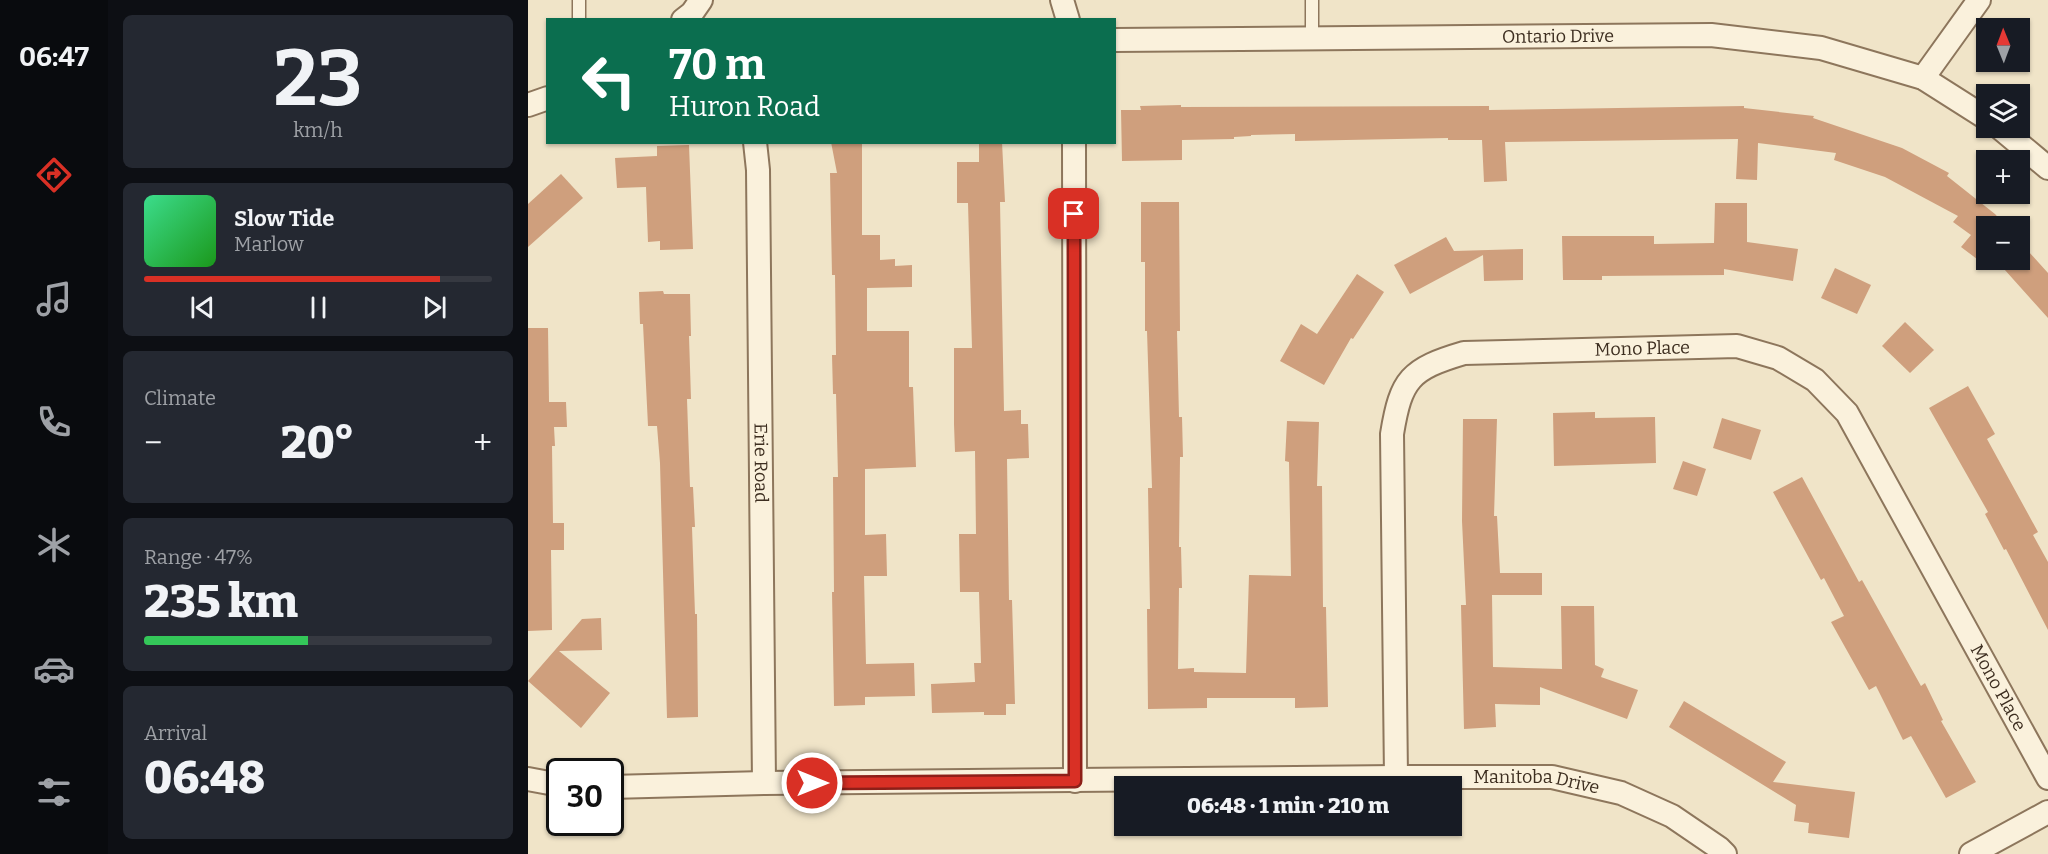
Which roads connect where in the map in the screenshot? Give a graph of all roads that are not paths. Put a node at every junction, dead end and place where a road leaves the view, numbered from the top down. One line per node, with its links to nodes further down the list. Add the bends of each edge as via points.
1 (579, 0): 5 (lane)
2 (1062, 0): 6 (street)
3 (1312, 0): 7 (lane)
4 (1979, 0): 9 (street)
5 (579, 18)
6 (1067, 18)
7 (1312, 38): 8 (street, Ontario Drive); 9 (street, Ontario Drive, via 1711,35 1821,48)
8 (1116, 40)
9 (1923, 78): 12 (street, Ontario Drive)
10 (546, 99): 11 (street)
11 (528, 105)
12 (1976, 112)
13 (2012, 138): 16 (street)
14 (755, 144): 24 (street, Erie Road)
15 (1074, 144): 21 (street)
16 (2048, 168)
17 (1396, 776): 19 (street, Mono Place, via 1392,434 1397,403 1413,375 1433,362 1464,352 1737,346 1778,358 1815,380 1847,413)
18 (1462, 777): 27 (street, Manitoba Drive, via 1552,777 1621,793 1671,816)
19 (2048, 778)
20 (528, 779): 23 (street)
21 (1075, 781): 22 (street, Manitoba Drive); 24 (street, Manitoba Drive)
22 (1114, 781)
23 (546, 782)
24 (764, 783): 25 (street, Manitoba Drive)
25 (624, 787)
26 (2048, 812): 28 (street)
27 (1725, 854)
28 (1971, 854)

